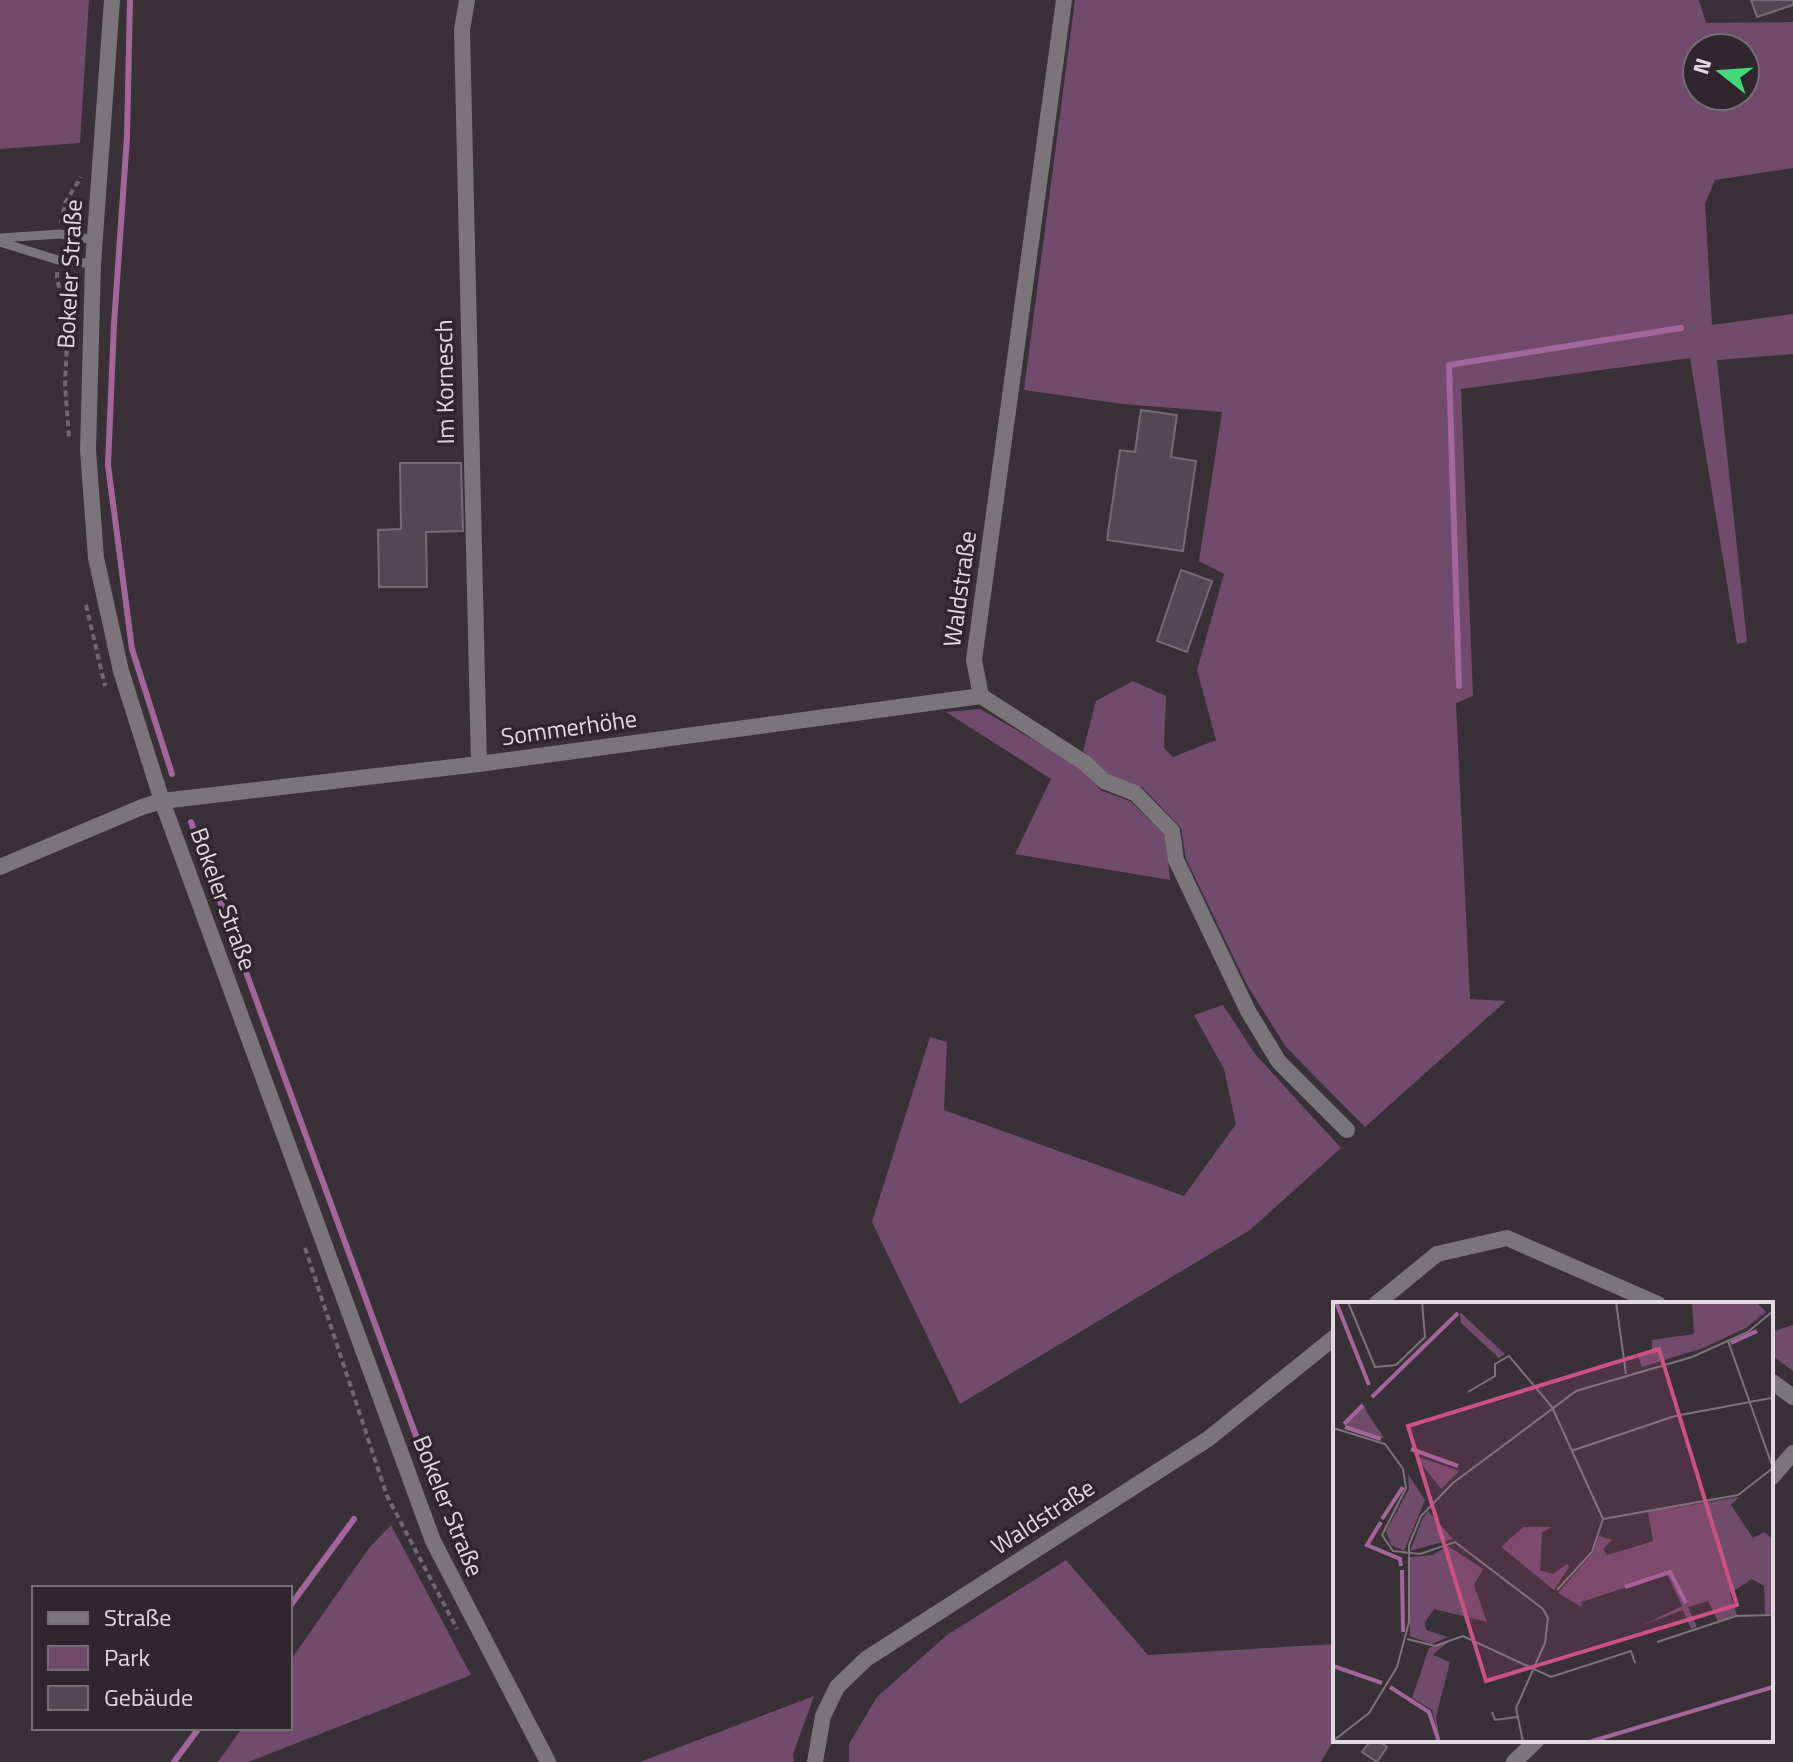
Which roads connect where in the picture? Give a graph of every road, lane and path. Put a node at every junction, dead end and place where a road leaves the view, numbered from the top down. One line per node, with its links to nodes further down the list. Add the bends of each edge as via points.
1 (112, 0): 7 (street, Bokeler Straße)
2 (467, 0): 14 (street, Im Kornesch, via 462,30)
3 (1064, 0): 13 (street, Waldstraße, via 974,660)
4 (82, 175): 5 (path, via 65,203)
5 (60, 234): 6 (lane); 7 (lane)
6 (0, 240): 8 (lane)
7 (95, 240): 9 (street, Bokeler Straße)
8 (58, 260): 9 (lane); 10 (path, via 57,279 68,321)
9 (93, 264): 15 (street, Bokeler Straße, via 88,450 96,558 121,671)
10 (69, 442)
11 (84, 591): 12 (path)
12 (107, 692)
13 (981, 696): 14 (street, Sommerhöhe); 17 (street, via 1085,763 1104,781 1135,793 1172,831 1176,860 1248,1011 1279,1062)
14 (479, 764): 15 (street, Sommerhöhe)
15 (162, 801): 16 (street, Sommerhöhe); 28 (street, Bokeler Straße, via 433,1541)
16 (0, 867)
17 (1347, 1130)
18 (301, 1238): 26 (path)
19 (1378, 1302): 20 (street, via 1437,1254 1507,1238)
20 (1653, 1302)
21 (1333, 1339): 29 (street, Waldstraße, via 1208,1439 866,1659 837,1687 823,1716)
22 (1773, 1382): 23 (street)
23 (1793, 1397)
24 (1793, 1453): 25 (street)
25 (1773, 1476)
26 (387, 1496)
27 (1535, 1742): 30 (street)
28 (548, 1762)
29 (815, 1762)
30 (1514, 1762)

